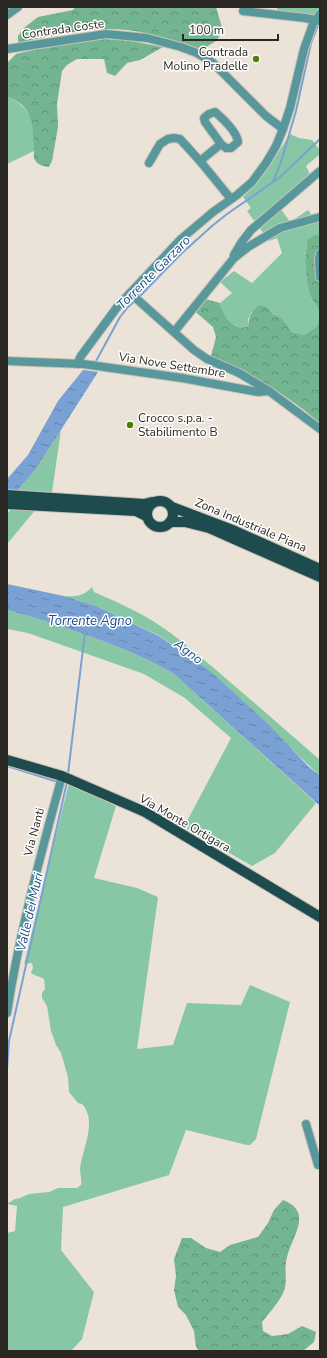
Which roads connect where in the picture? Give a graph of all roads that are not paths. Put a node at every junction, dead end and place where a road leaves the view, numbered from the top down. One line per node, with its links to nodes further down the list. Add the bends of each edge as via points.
1 (18, 7): 3 (street)
2 (243, 11): 4 (street)
3 (7, 15)
4 (319, 18): 6 (street, via 304,48)
5 (7, 49): 6 (street, Contrada Coste, via 106,34 147,38 182,47 213,63 266,116)
6 (283, 129): 11 (street, via 276,146 252,182)
7 (221, 144): 7 (street, via 231,148 238,142 215,112 204,118); 8 (street)
8 (200, 161): 9 (street, via 180,139 174,138 160,144); 11 (street)
9 (149, 163)
10 (320, 171): 14 (street, via 251,230 234,254)
11 (231, 199): 16 (street, via 180,239)
12 (320, 217): 14 (street, via 280,228)
13 (320, 254): 15 (street)
14 (234, 258): 17 (street)
15 (320, 277)
16 (130, 292): 17 (street); 19 (street, via 92,341)
17 (174, 332): 20 (street, via 208,359 239,373)
18 (7, 361): 19 (street, Via Nove Settembre)
19 (80, 364): 20 (street, Via Nove Settembre, via 182,378 258,392)
20 (269, 391): 21 (street)
21 (320, 429)
22 (8, 498): 23 (main road, via 144,504); 25 (main road, via 136,511)
23 (152, 502): 24 (main road, via 161,500); 25 (main road, via 147,508)
24 (172, 508): 26 (main road); 27 (main road, Zona Industriale Piana, via 235,531)
25 (146, 516): 26 (main road, via 150,523 157,527)
26 (170, 522): 28 (main road, Zona Industriale Piana, via 185,522 209,528)
27 (320, 569)
28 (320, 577)
29 (7, 760): 30 (main road, Via Monte Ortigara)
30 (62, 776): 31 (main road, Via Monte Ortigara, via 145,812); 32 (street, Via Nanti, via 37,868)
31 (320, 917)
32 (7, 1013)
33 (306, 1124): 34 (street)
34 (320, 1165)

